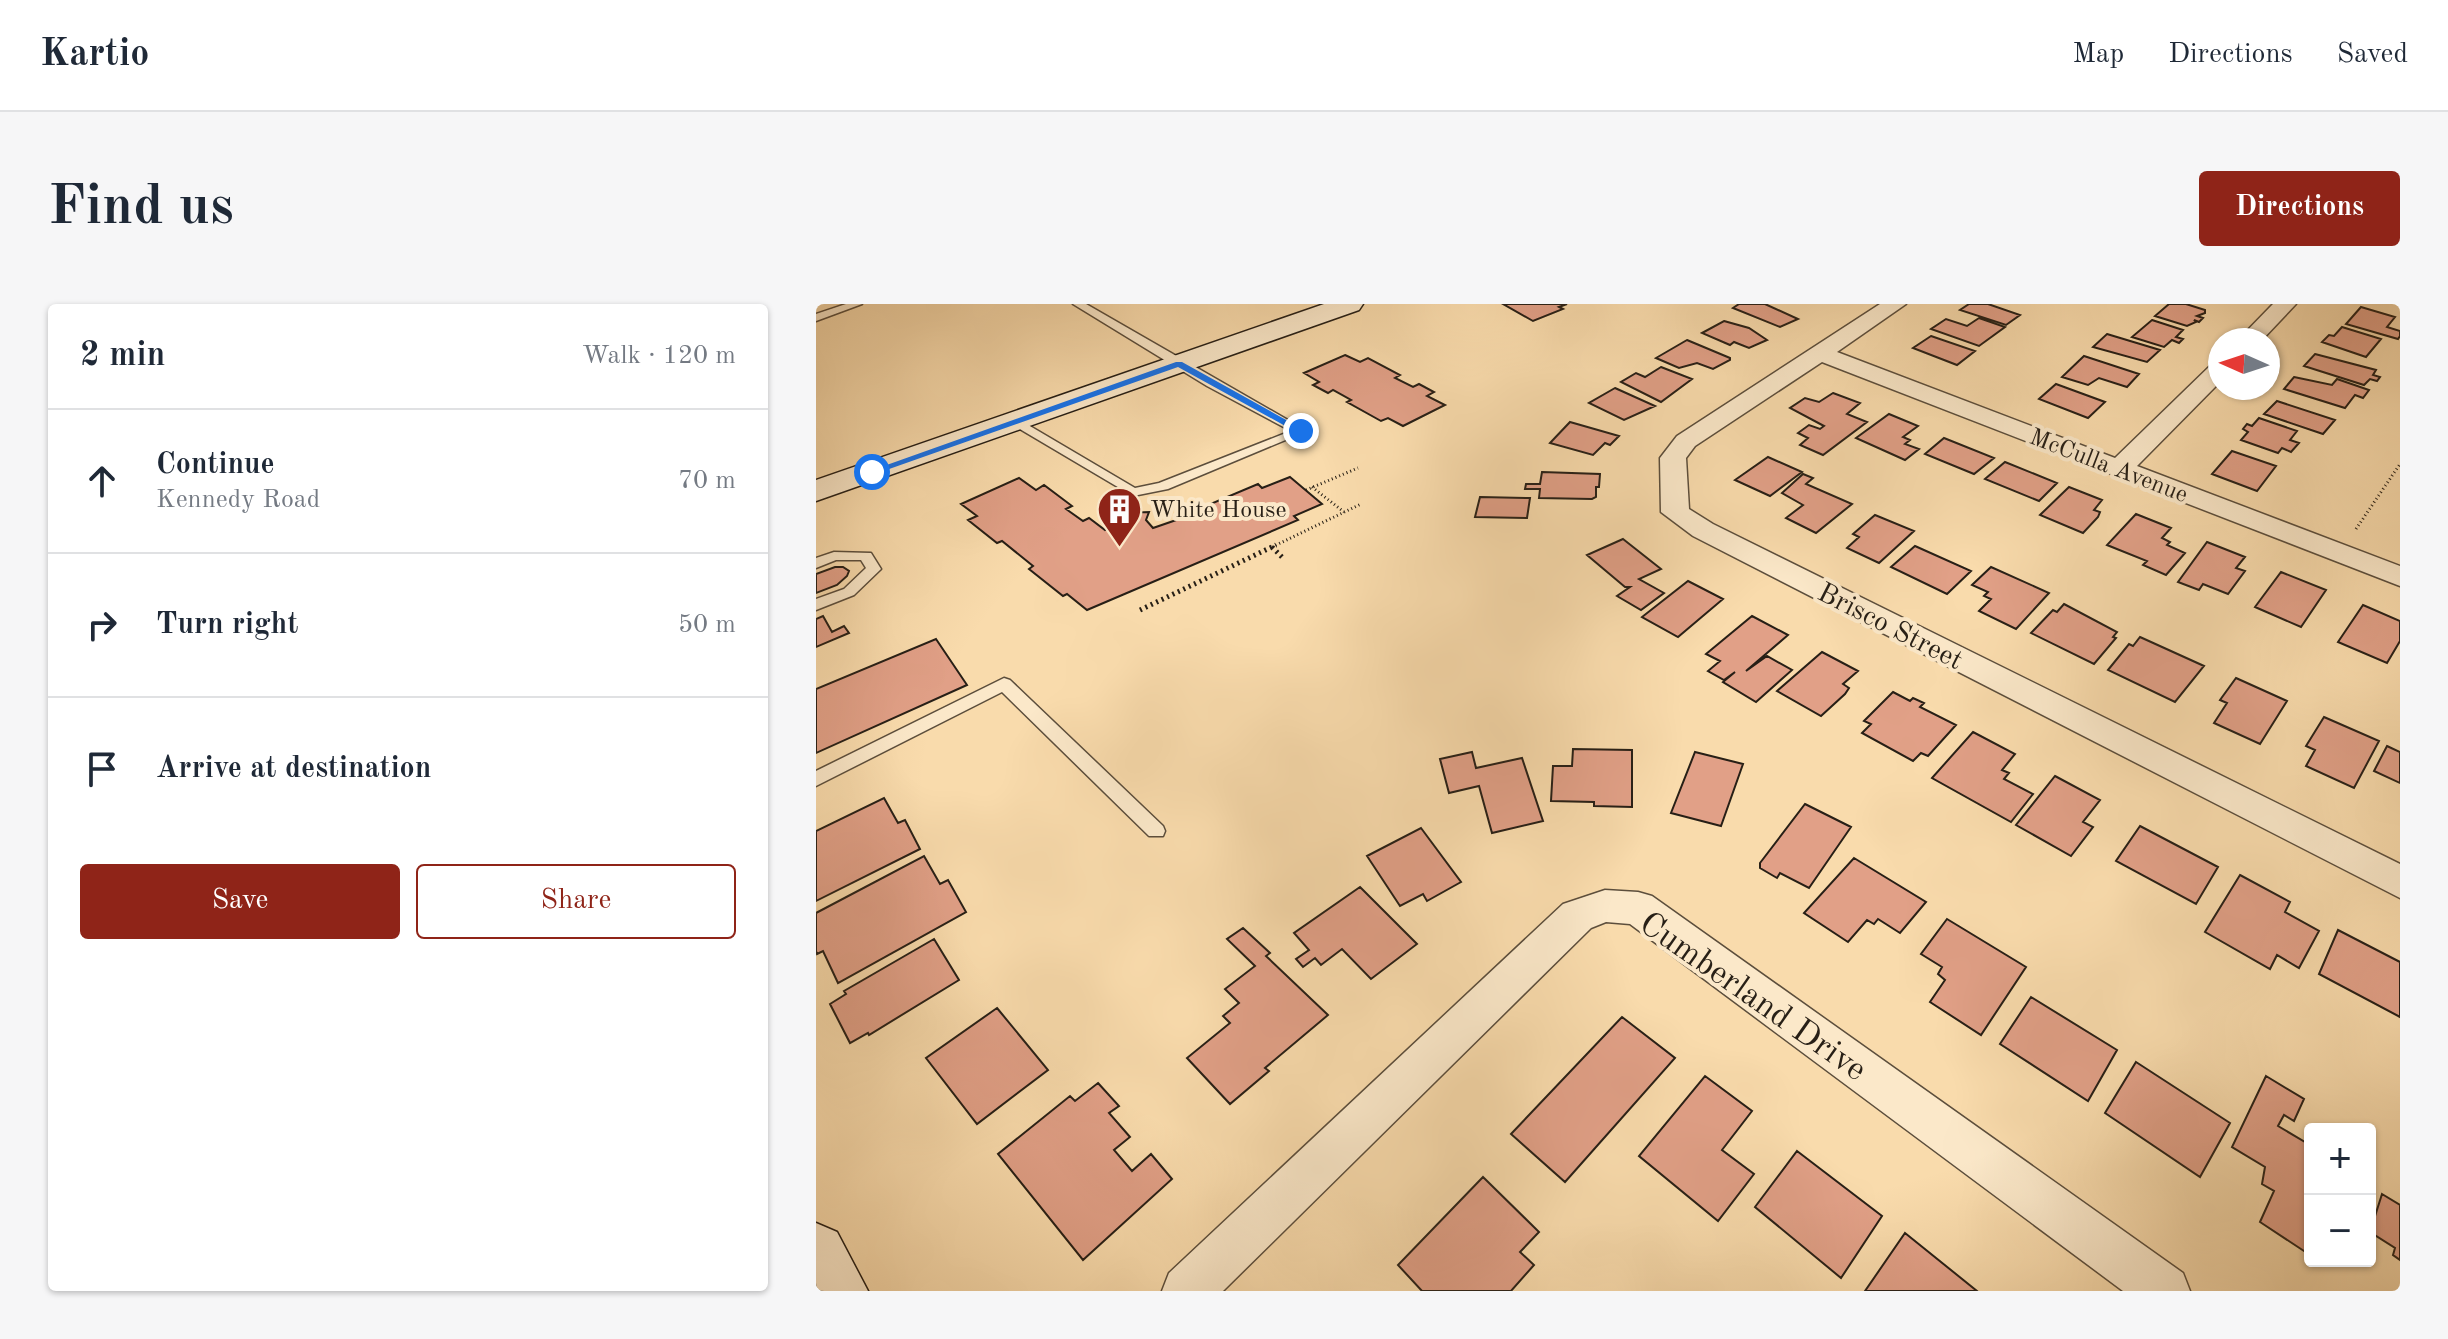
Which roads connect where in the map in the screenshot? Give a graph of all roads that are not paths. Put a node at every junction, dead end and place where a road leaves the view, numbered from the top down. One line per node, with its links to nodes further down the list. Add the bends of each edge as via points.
1 (857, 304): 6 (lane)
2 (1078, 304): 9 (lane)
3 (1350, 304): 9 (main road)
4 (1895, 304): 8 (street, Brisco Street)
5 (2285, 304): 7 (street)
6 (816, 318)
7 (2261, 328)
8 (1818, 353): 12 (street, McCulla Avenue); 19 (street, Brisco Street, via 1686,441 1673,458 1675,512)
9 (1179, 364): 11 (main road); 11 (lane, via 1301,431 1163,486 1133,492)
10 (2208, 381): 12 (street)
11 (1014, 422): 13 (main road)
12 (2119, 469): 15 (street, McCulla Avenue)
13 (816, 491)
14 (818, 558): 16 (lane, via 866,556 874,569 849,592)
15 (2400, 577)
16 (816, 605)
17 (816, 779): 18 (lane, via 1004,684)
18 (1156, 831)
19 (2400, 882)
20 (816, 1253): 21 (main road)
21 (837, 1291)
22 (1187, 1291): 23 (street, Cumberland Drive, via 1577,916 1605,906 1638,908)
23 (2165, 1291)

